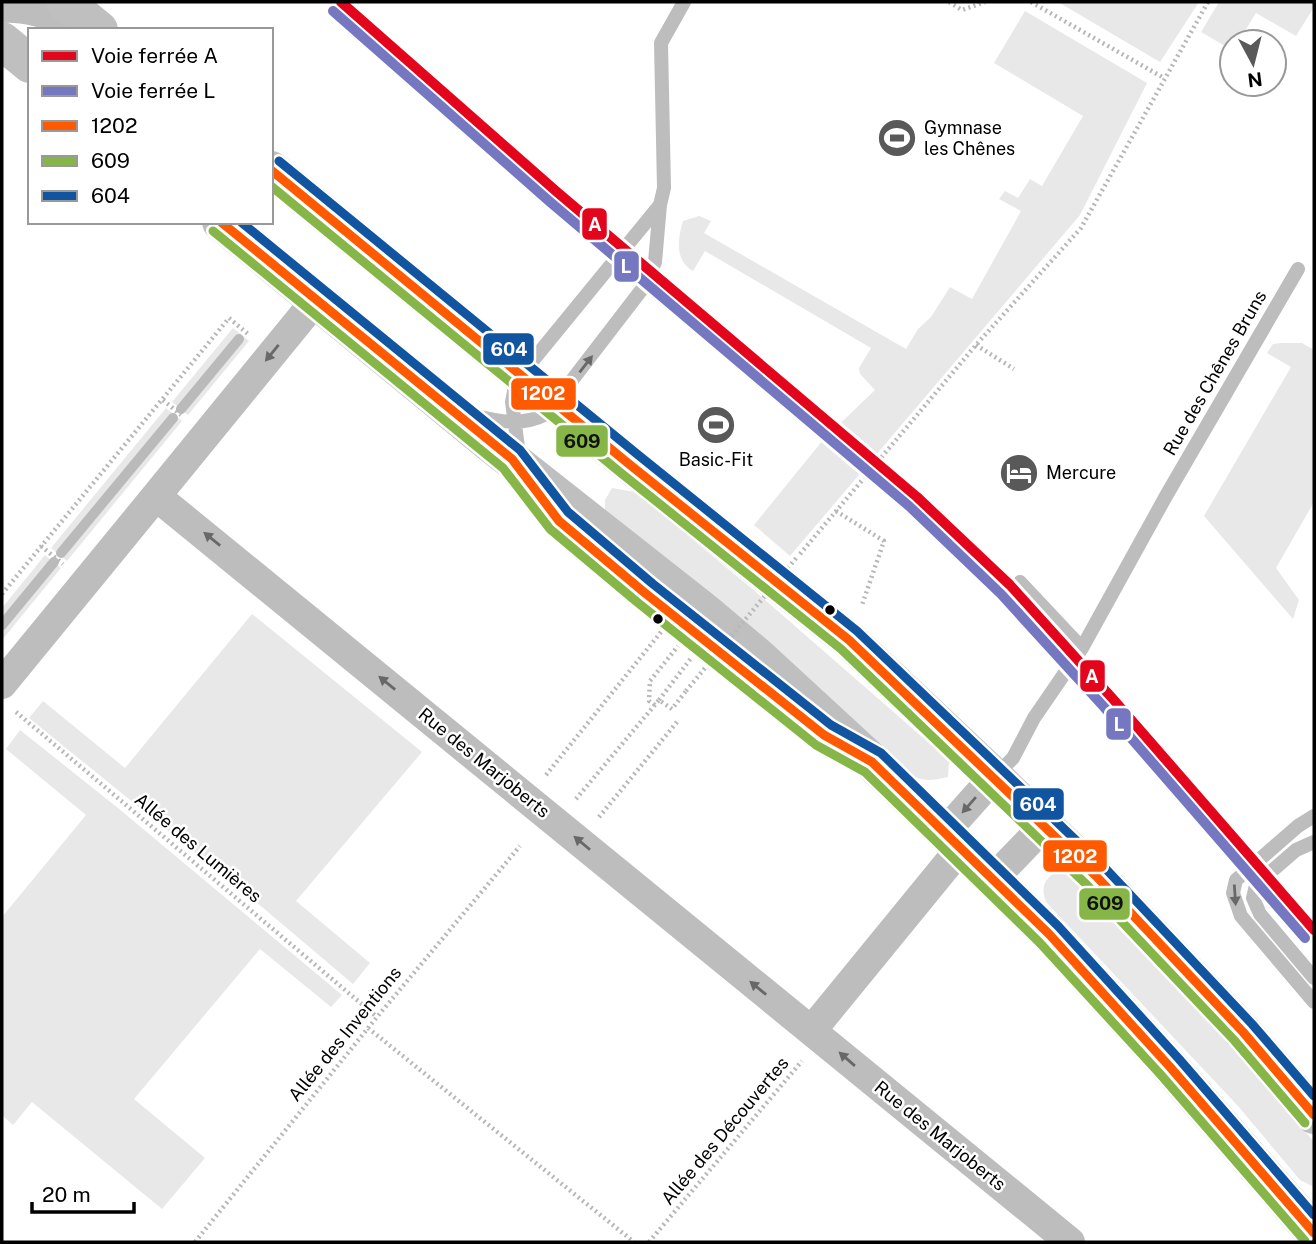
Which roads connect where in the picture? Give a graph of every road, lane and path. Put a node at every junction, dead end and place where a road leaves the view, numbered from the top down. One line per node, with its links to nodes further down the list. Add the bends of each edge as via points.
1 (65, 2): 9 (main road)
2 (684, 2): 14 (lane, via 661,43 664,188)
3 (948, 2): 4 (path, via 962,10)
4 (985, 2)
5 (1031, 2): 12 (path)
6 (1208, 2): 12 (path)
7 (2, 8): 8 (street, via 38,12)
8 (90, 28)
9 (95, 28)
10 (2, 41): 11 (main road)
11 (28, 62)
12 (1164, 78): 19 (path, via 1081,228)
13 (273, 172): 21 (main road)
14 (660, 205): 21 (lane); 23 (lane, one-way to 14, via 646,284 655,262)
15 (223, 224): 17 (main road)
16 (1298, 269): 34 (lane, Rue des Chênes Bruns)
17 (316, 300): 25 (main road, via 447,408); 26 (street, one-way to 26)
18 (254, 339): 22 (path, via 229,318)
19 (976, 345): 20 (path); 27 (path)
20 (1014, 369)
21 (520, 374): 23 (main road); 25 (lane, via 513,389)
22 (163, 400): 24 (path); 28 (path)
23 (555, 403): 25 (lane); 33 (main road)
24 (187, 420)
25 (516, 450): 47 (main road, via 758,657)
26 (156, 496): 37 (street); 55 (street, Rue des Marjoberts, one-way to 26)
27 (836, 511): 33 (path, via 884,541); 38 (path, bridge, via 672,709)
28 (41, 545): 29 (path); 31 (path)
29 (66, 566)
30 (1020, 582): 34 (lane)
31 (2, 594)
32 (666, 626): 42 (path)
33 (849, 640): 41 (main road)
34 (1082, 648): 41 (lane, Rue des Chênes Bruns, via 1013,758)
35 (697, 651): 38 (path)
36 (671, 654): 39 (path, via 650,681 649,701)
37 (7, 697): 53 (path, Allée des Lumières)
38 (659, 700): 39 (path)
39 (655, 705): 43 (path)
40 (677, 722): 45 (path)
41 (994, 777): 46 (main road); 47 (street, one-way to 47)
42 (544, 778)
43 (578, 796)
44 (1314, 816): 52 (lane, one-way to 52, via 1236,880 1233,893 1241,916)
45 (596, 820)
46 (1044, 826): 50 (street); 56 (main road, via 1242,1032)
47 (952, 841): 50 (main road); 55 (street)
48 (1314, 842): 51 (lane, via 1296,850 1256,885 1254,898 1260,914)
49 (520, 846): 53 (path, Allée des Inventions)
50 (992, 880): 57 (main road, via 1049,934)
51 (1314, 978)
52 (1314, 1002)
53 (376, 1017): 54 (path, Allée des Inventions)
54 (368, 1028): 59 (path, Allée des Inventions); 60 (path)
55 (816, 1034): 58 (path, Allée des Découvertes); 63 (street, Rue des Marjoberts, one-way to 55)
56 (1314, 1115)
57 (1314, 1233)
58 (654, 1237): 61 (path, Allée des Découvertes); 62 (path)
59 (195, 1242)
60 (634, 1242)
61 (649, 1242)
62 (660, 1242)
63 (1070, 1242)

